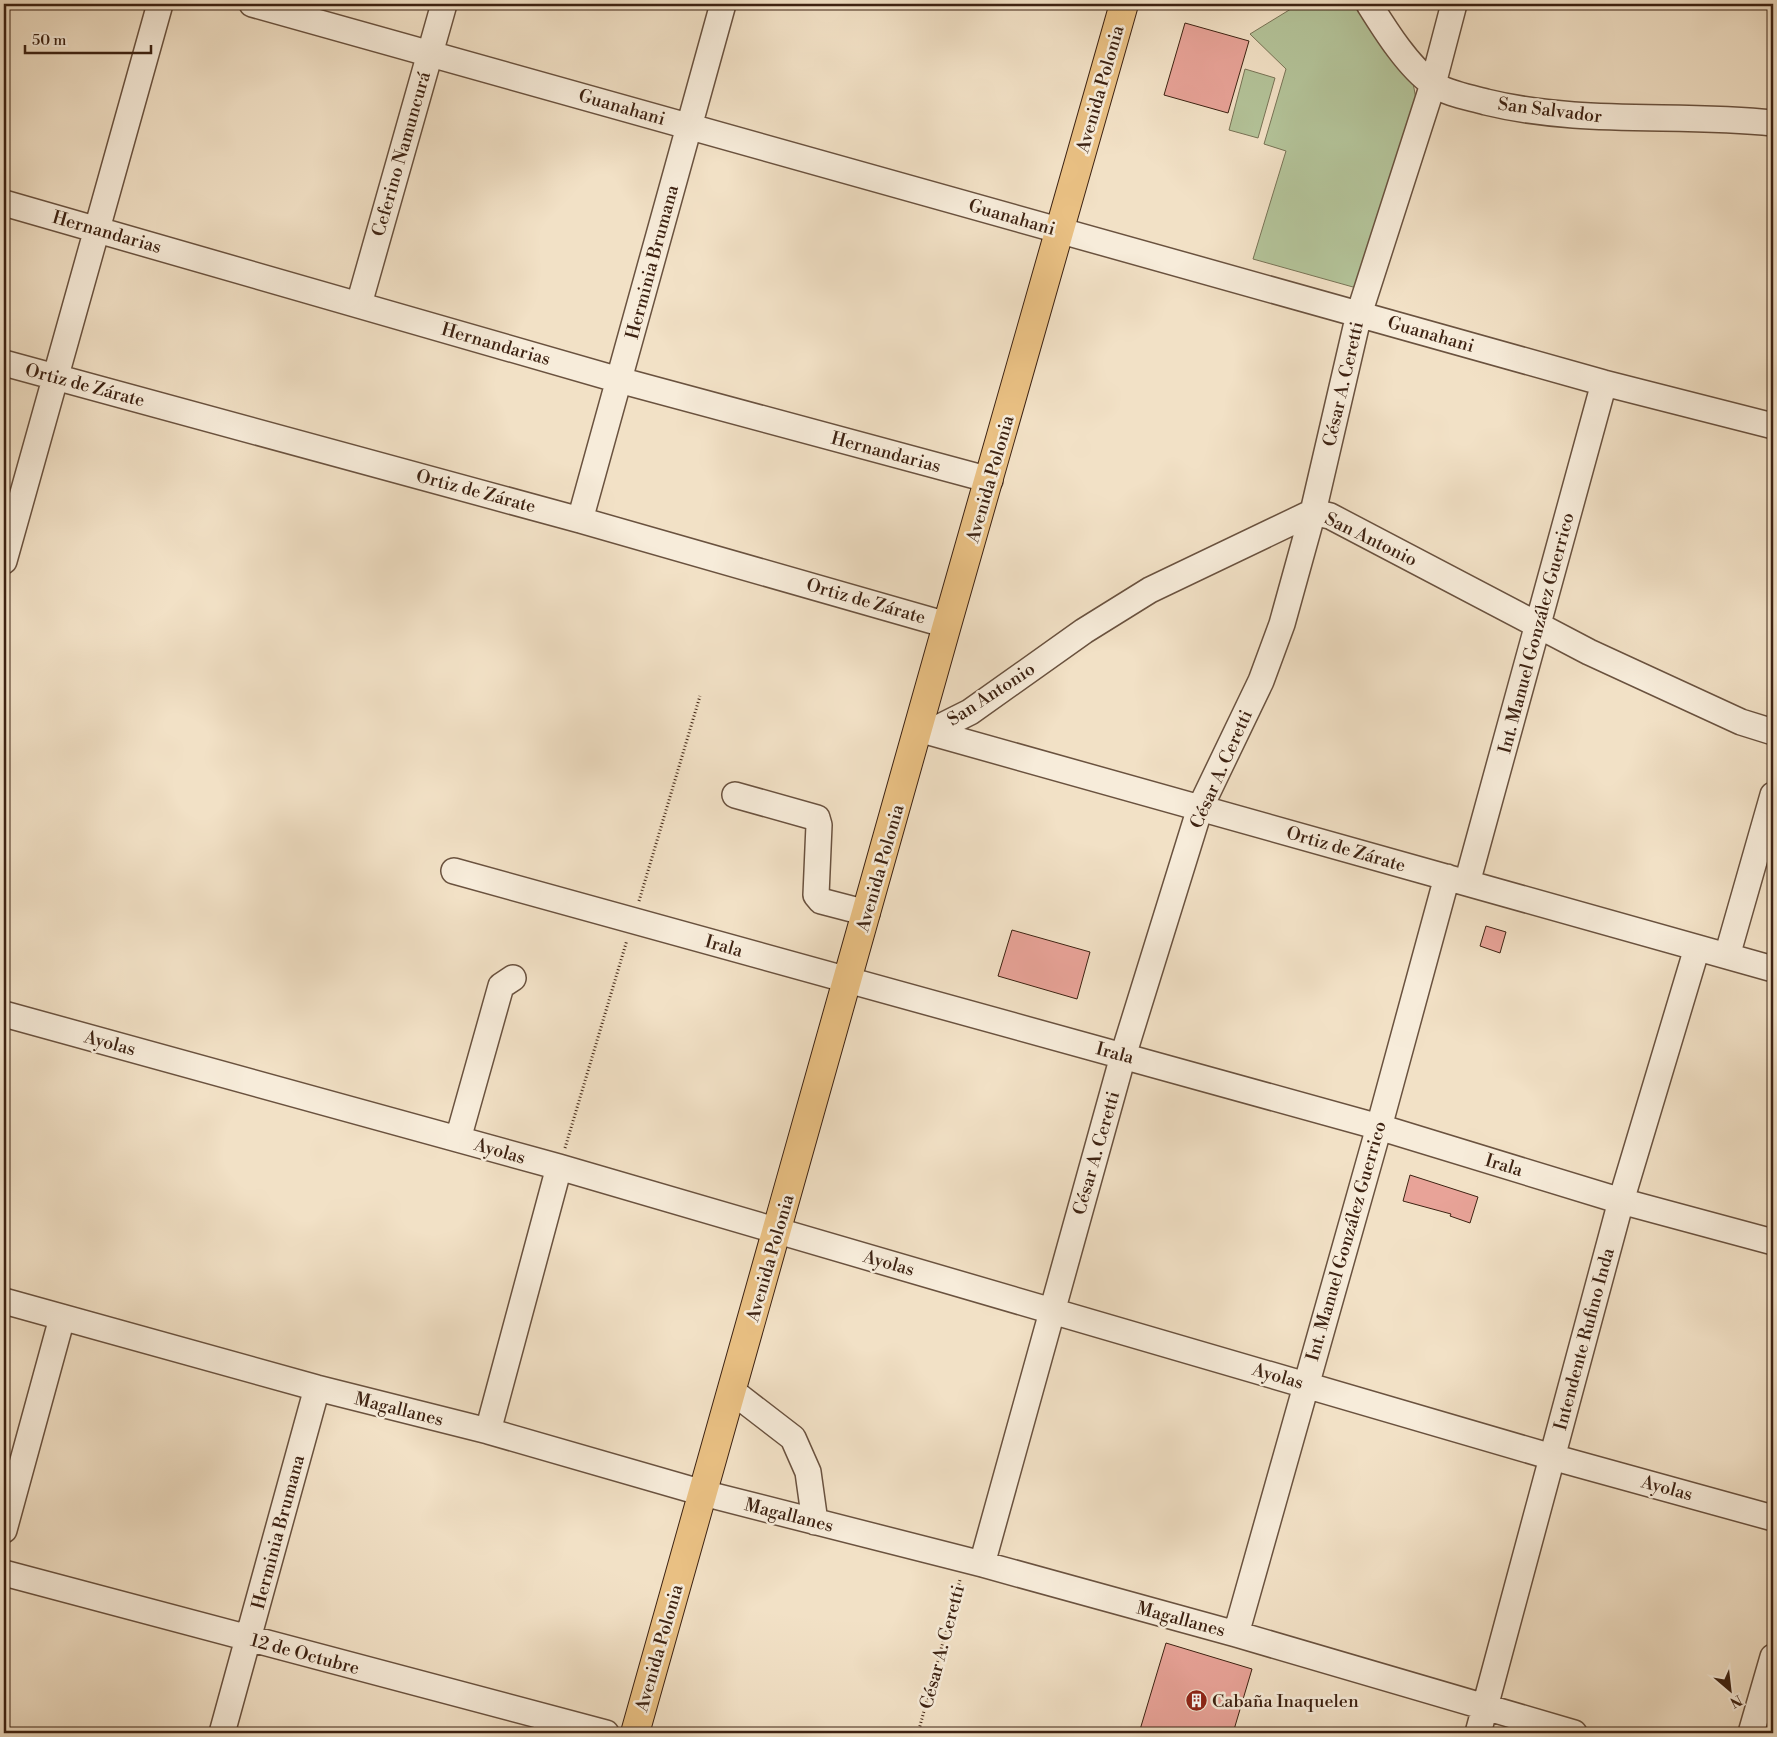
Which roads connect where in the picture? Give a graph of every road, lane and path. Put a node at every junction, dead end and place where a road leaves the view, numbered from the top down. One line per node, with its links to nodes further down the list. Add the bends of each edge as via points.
1 (160, 4): 13 (street)
2 (252, 4): 8 (street, Guanahani)
3 (444, 4): 8 (street, Ceferino Namuncurá)
4 (723, 4): 11 (street, Herminia Brumana)
5 (1124, 4): 14 (main road, Avenida Polonia)
6 (1369, 4): 9 (street, San Salvador, via 1414,65)
7 (1454, 4): 9 (street, César A. Ceretti)
8 (429, 53): 11 (street, Guanahani); 15 (street, Ceferino Namuncurá)
9 (1433, 84): 10 (street, San Salvador, via 1457,95 1519,110); 16 (street, César A. Ceretti)
10 (1773, 123)
11 (689, 126): 14 (street, Guanahani); 19 (street, Herminia Brumana)
12 (4, 203): 13 (street, Hernandarias)
13 (97, 230): 15 (street, Hernandarias); 18 (street)
14 (1060, 230): 16 (street, Guanahani); 22 (main road, Avenida Polonia)
15 (359, 304): 19 (street, Hernandarias)
16 (1359, 314): 20 (street, Guanahani); 23 (street, César A. Ceretti)
17 (4, 363): 18 (street, Ortiz de Zárate)
18 (55, 377): 24 (street, Ortiz de Zárate); 25 (street)
19 (619, 380): 22 (street, Hernandarias); 24 (street, Herminia Brumana)
20 (1604, 383): 21 (street, Guanahani); 27 (street, Int. Manuel González Guerrico)
21 (1773, 426)
22 (990, 480): 26 (main road, Avenida Polonia)
23 (1313, 512): 27 (street, San Antonio, via 1330,516); 28 (street, San Antonio, via 1150,590 1084,631 970,712); 32 (street, César A. Ceretti, via 1282,624 1261,681)
24 (580, 520): 26 (street, Ortiz de Zárate)
25 (4, 561)
26 (947, 625): 28 (main road, Avenida Polonia)
27 (1538, 626): 29 (street, San Antonio, via 1741,722); 34 (street, Int. Manuel González Guerrico)
28 (925, 731): 32 (street, Ortiz de Zárate); 35 (main road, Avenida Polonia)
29 (1773, 732)
30 (735, 795): 35 (street, via 816,818 819,825 816,895 821,901)
31 (1773, 795): 37 (street)
32 (1200, 808): 34 (street, Ortiz de Zárate); 42 (street, César A. Ceretti)
33 (454, 871): 40 (street, Irala)
34 (1457, 880): 36 (street, Ortiz de Zárate); 43 (street, Int. Manuel González Guerrico)
35 (867, 914): 40 (main road, Avenida Polonia)
36 (1697, 948): 37 (street, Ortiz de Zárate); 46 (street, Intendente Rufino Inda)
37 (1727, 956): 38 (street, Ortiz de Zárate)
38 (1773, 969)
39 (514, 978): 44 (street, via 501,986)
40 (848, 981): 42 (street, Irala); 47 (main road, Avenida Polonia)
41 (4, 1014): 44 (street, Ayolas)
42 (1123, 1056): 43 (street, Irala); 50 (street, César A. Ceretti)
43 (1379, 1127): 46 (street, Irala); 52 (street, Int. Manuel González Guerrico)
44 (458, 1139): 45 (street, Ayolas)
45 (559, 1167): 47 (street, Ayolas); 55 (street)
46 (1621, 1201): 48 (street, Irala); 56 (street, Intendente Rufino Inda)
47 (778, 1230): 50 (street, Ayolas); 54 (main road, Avenida Polonia)
48 (1773, 1242)
49 (4, 1301): 51 (street, Magallanes)
50 (1052, 1311): 52 (street, Ayolas); 61 (street, César A. Ceretti)
51 (62, 1318): 53 (street, Magallanes); 60 (street)
52 (1306, 1384): 56 (street, Ayolas); 63 (street, Int. Manuel González Guerrico)
53 (317, 1388): 55 (street, Magallanes); 64 (street, Herminia Brumana)
54 (732, 1391): 57 (main road, Avenida Polonia); 59 (street, via 793,1438 808,1472)
55 (488, 1431): 57 (street, Magallanes)
56 (1552, 1457): 58 (street, Ayolas); 66 (street, Intendente Rufino Inda)
57 (703, 1493): 59 (street, Magallanes); 69 (main road, Avenida Polonia)
58 (1773, 1518)
59 (816, 1522): 61 (street, Magallanes)
60 (4, 1530)
61 (974, 1562): 63 (street, Magallanes); 70 (path, César A. Ceretti)
62 (4, 1573): 64 (street, 12 de Octubre)
63 (1236, 1634): 66 (street, Magallanes)
64 (248, 1639): 67 (street, Herminia Brumana); 68 (street, 12 de Octubre)
65 (1773, 1657): 73 (street)
66 (1485, 1708): 71 (street, Intendente Rufino Inda); 72 (street, Magallanes)
67 (222, 1733)
68 (606, 1733)
69 (635, 1733)
70 (918, 1733)
71 (1478, 1733)
72 (1574, 1733)
73 (1751, 1733)

